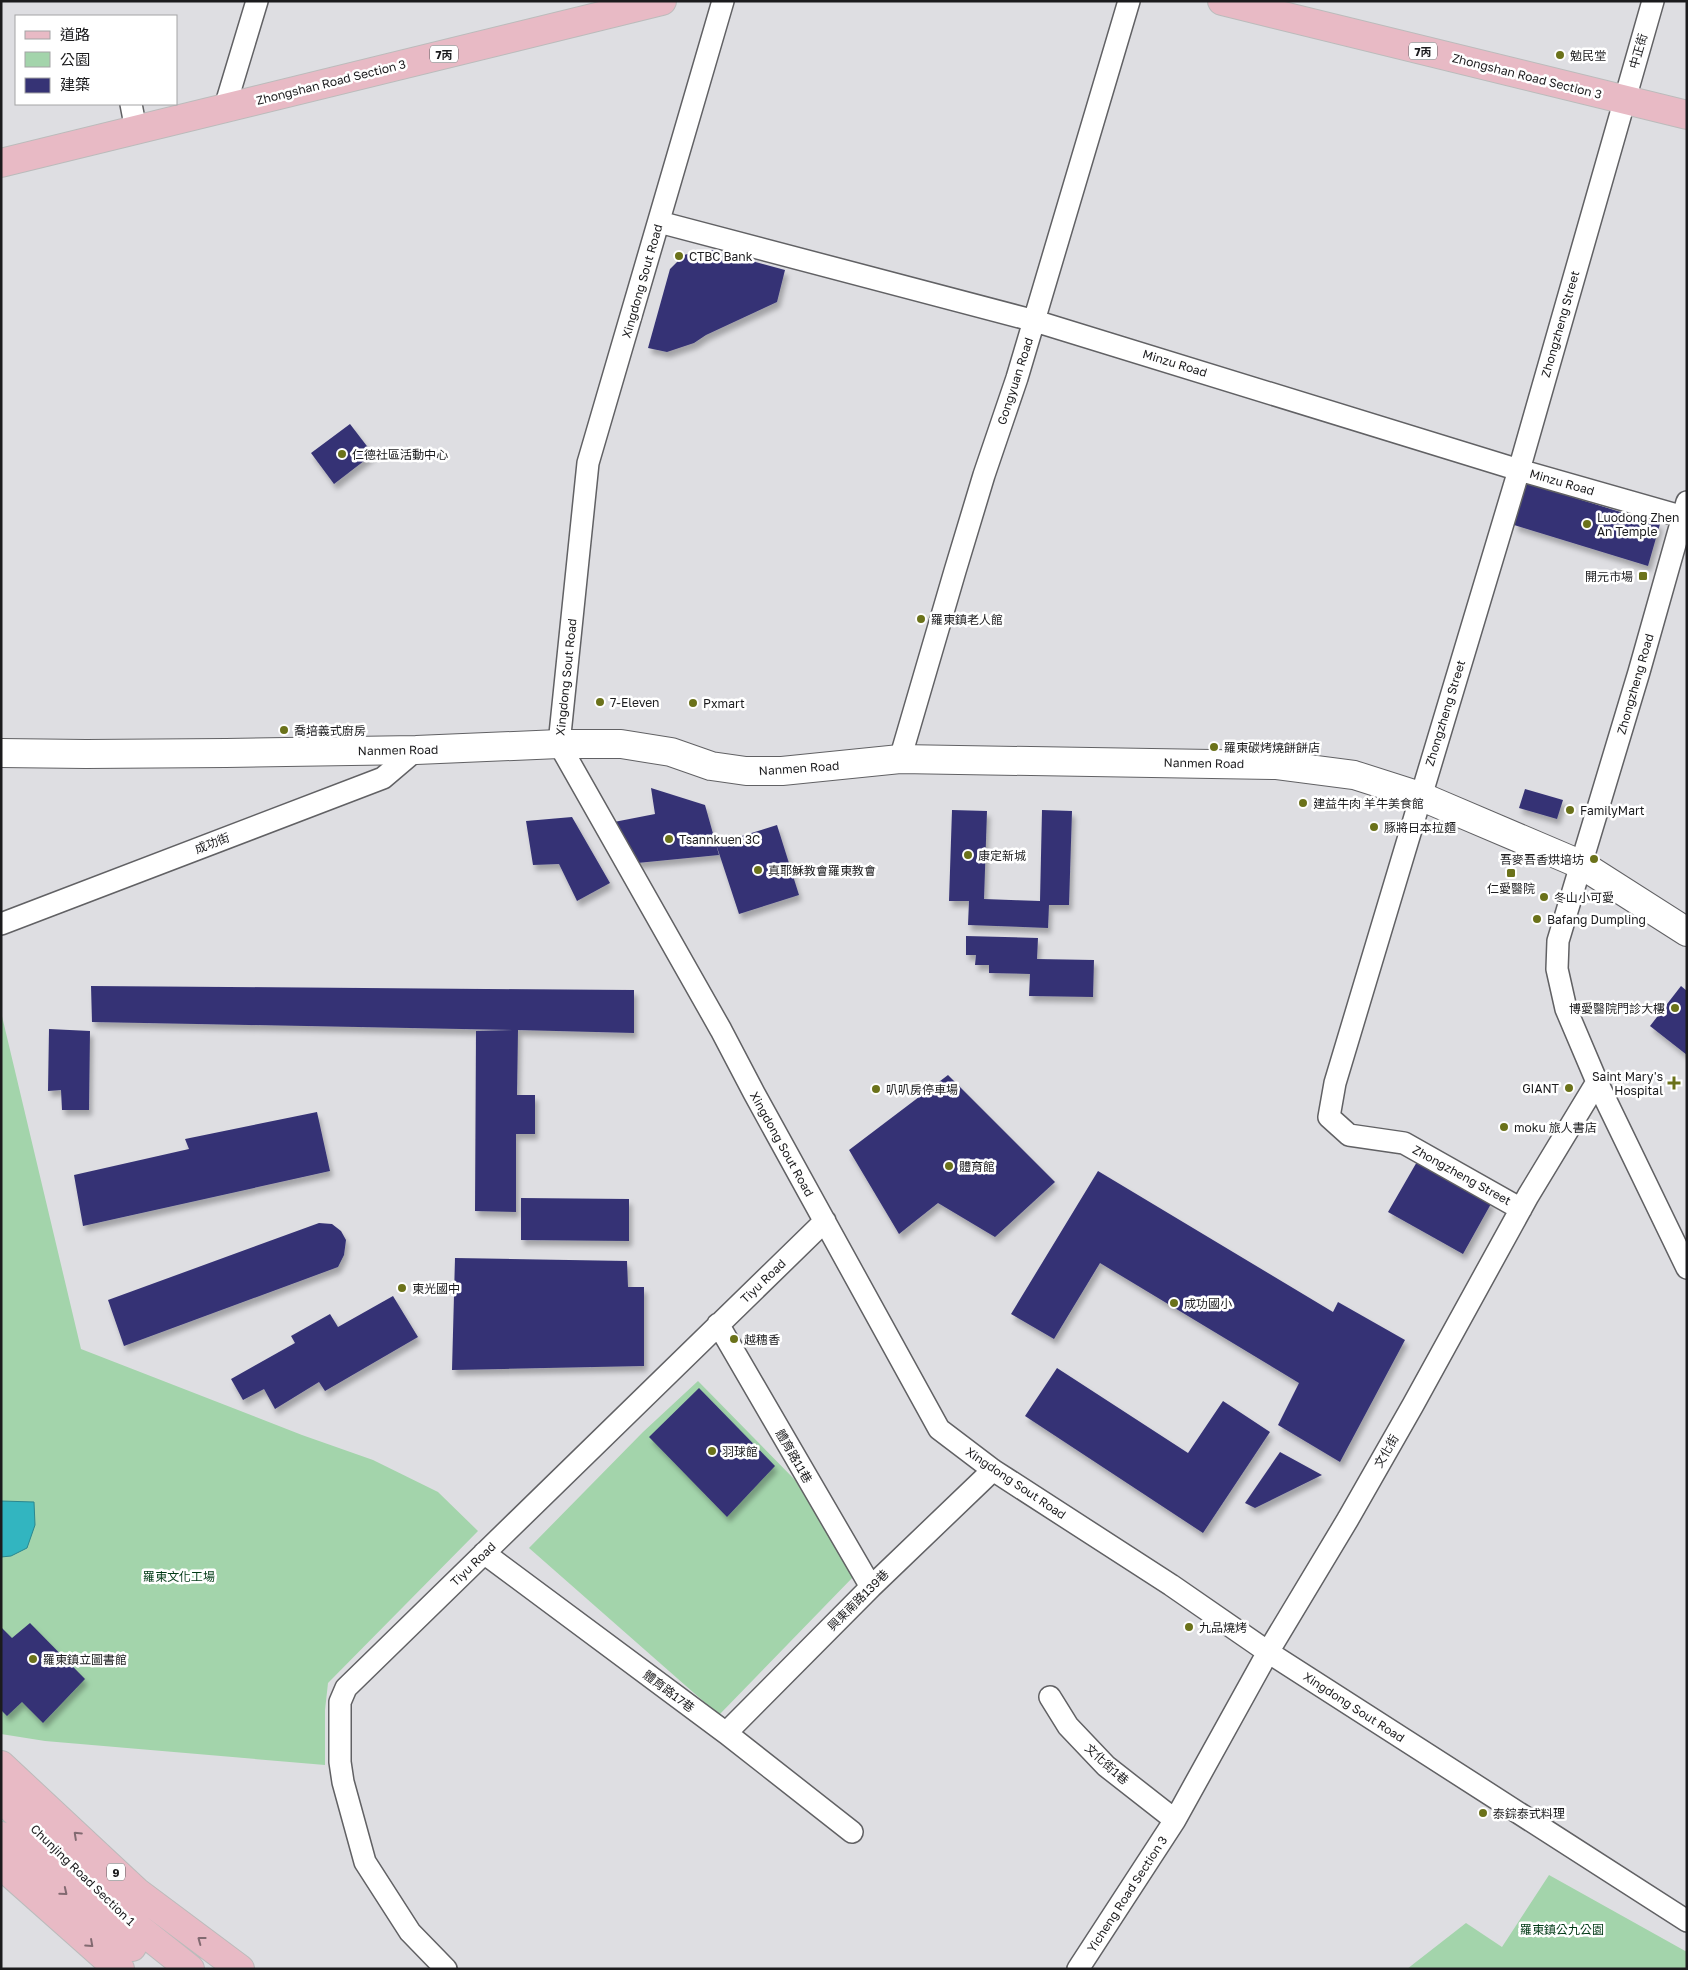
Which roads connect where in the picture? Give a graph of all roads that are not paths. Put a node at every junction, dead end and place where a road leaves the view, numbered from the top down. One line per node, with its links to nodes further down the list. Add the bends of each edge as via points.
1 (257, 1): 9 (street)
2 (662, 1): 9 (main road, Zhongshan Road Section 3 / 7丙)
3 (723, 1): 13 (street, Xingdong Sout Road)
4 (1129, 1): 14 (street, Gongyuan Road)
5 (1222, 1): 7 (main road, Zhongshan Road Section 3 / 7丙)
6 (1652, 1): 7 (street, 中正街)
7 (1624, 100): 10 (main road, Zhongshan Road Section 3 / 7丙); 15 (street, Zhongzheng Street)
8 (130, 105): 11 (street)
9 (225, 107): 11 (main road, Zhongshan Road Section 3 / 7丙)
10 (1687, 115)
11 (136, 130): 12 (main road, Zhongshan Road Section 3 / 7丙)
12 (1, 163)
13 (659, 222): 14 (street, Minzu Road); 17 (street, Xingdong Sout Road, via 588,463)
14 (1035, 321): 15 (street, Minzu Road); 20 (street, Gongyuan Road, via 984,475)
15 (1519, 470): 16 (street, Minzu Road); 21 (street, Zhongzheng Street)
16 (1685, 512): 22 (street, Zhongzheng Road)
17 (559, 744): 18 (street, Nanmen Road); 20 (street, Nanmen Road, via 621,744 671,752 711,766 746,771 782,771); 27 (street, Xingdong Sout Road)
18 (416, 750): 19 (street, Nanmen Road); 23 (street, 成功街, via 383,778)
19 (1, 753)
20 (900, 760): 21 (street, Nanmen Road, via 1264,764 1354,775)
21 (1420, 796): 22 (street, Nanmen Road); 26 (street, Zhongzheng Street, via 1334,1083 1329,1117 1349,1135 1404,1144)
22 (1582, 865): 24 (street, Nanmen Road); 25 (street, Zhongzheng Road, via 1558,941 1557,969 1566,1009)
23 (1, 924)
24 (1687, 932)
25 (1597, 1082): 26 (street, 文化街); 28 (street, Zhongzheng Road)
26 (1521, 1208): 33 (street, 文化街, via 1348,1519)
27 (825, 1221): 29 (street, Tiyu Road); 30 (street, Xingdong Sout Road, via 939,1428)
28 (1687, 1268)
29 (718, 1324): 31 (street, Tiyu Road); 32 (street, 體育路11巷)
30 (993, 1470): 32 (street, 興東南路139巷); 33 (street, Xingdong Sout Road)
31 (484, 1553): 35 (street, 體育路17巷); 47 (street, Tiyu Road, via 346,1688 340,1702 342,1782 364,1862 410,1932)
32 (871, 1587): 35 (street, 興東南路139巷)
33 (1268, 1652): 38 (street, 文化街); 42 (street, Xingdong Sout Road)
34 (1050, 1697): 38 (street, 文化街1巷, via 1068,1726 1106,1766)
35 (726, 1733): 39 (street, 體育路17巷)
36 (1, 1765): 46 (main road, Chunjing Road Section 1 / 9, one-way to 36, via 137,1892)
37 (1, 1798): 45 (main road, Chunjing Road Section 1 / 9, via 122,1915)
38 (1175, 1820): 48 (street, Yicheng Road Section 3)
39 (852, 1832)
40 (1, 1836): 44 (main road, Chunjing Road Section 1, one-way to 44, via 23,1858)
41 (1, 1865): 43 (main road, one-way to 43)
42 (1687, 1921)
43 (120, 1969)
44 (159, 1969)
45 (190, 1969)
46 (240, 1969)
47 (446, 1969)
48 (1078, 1969)

